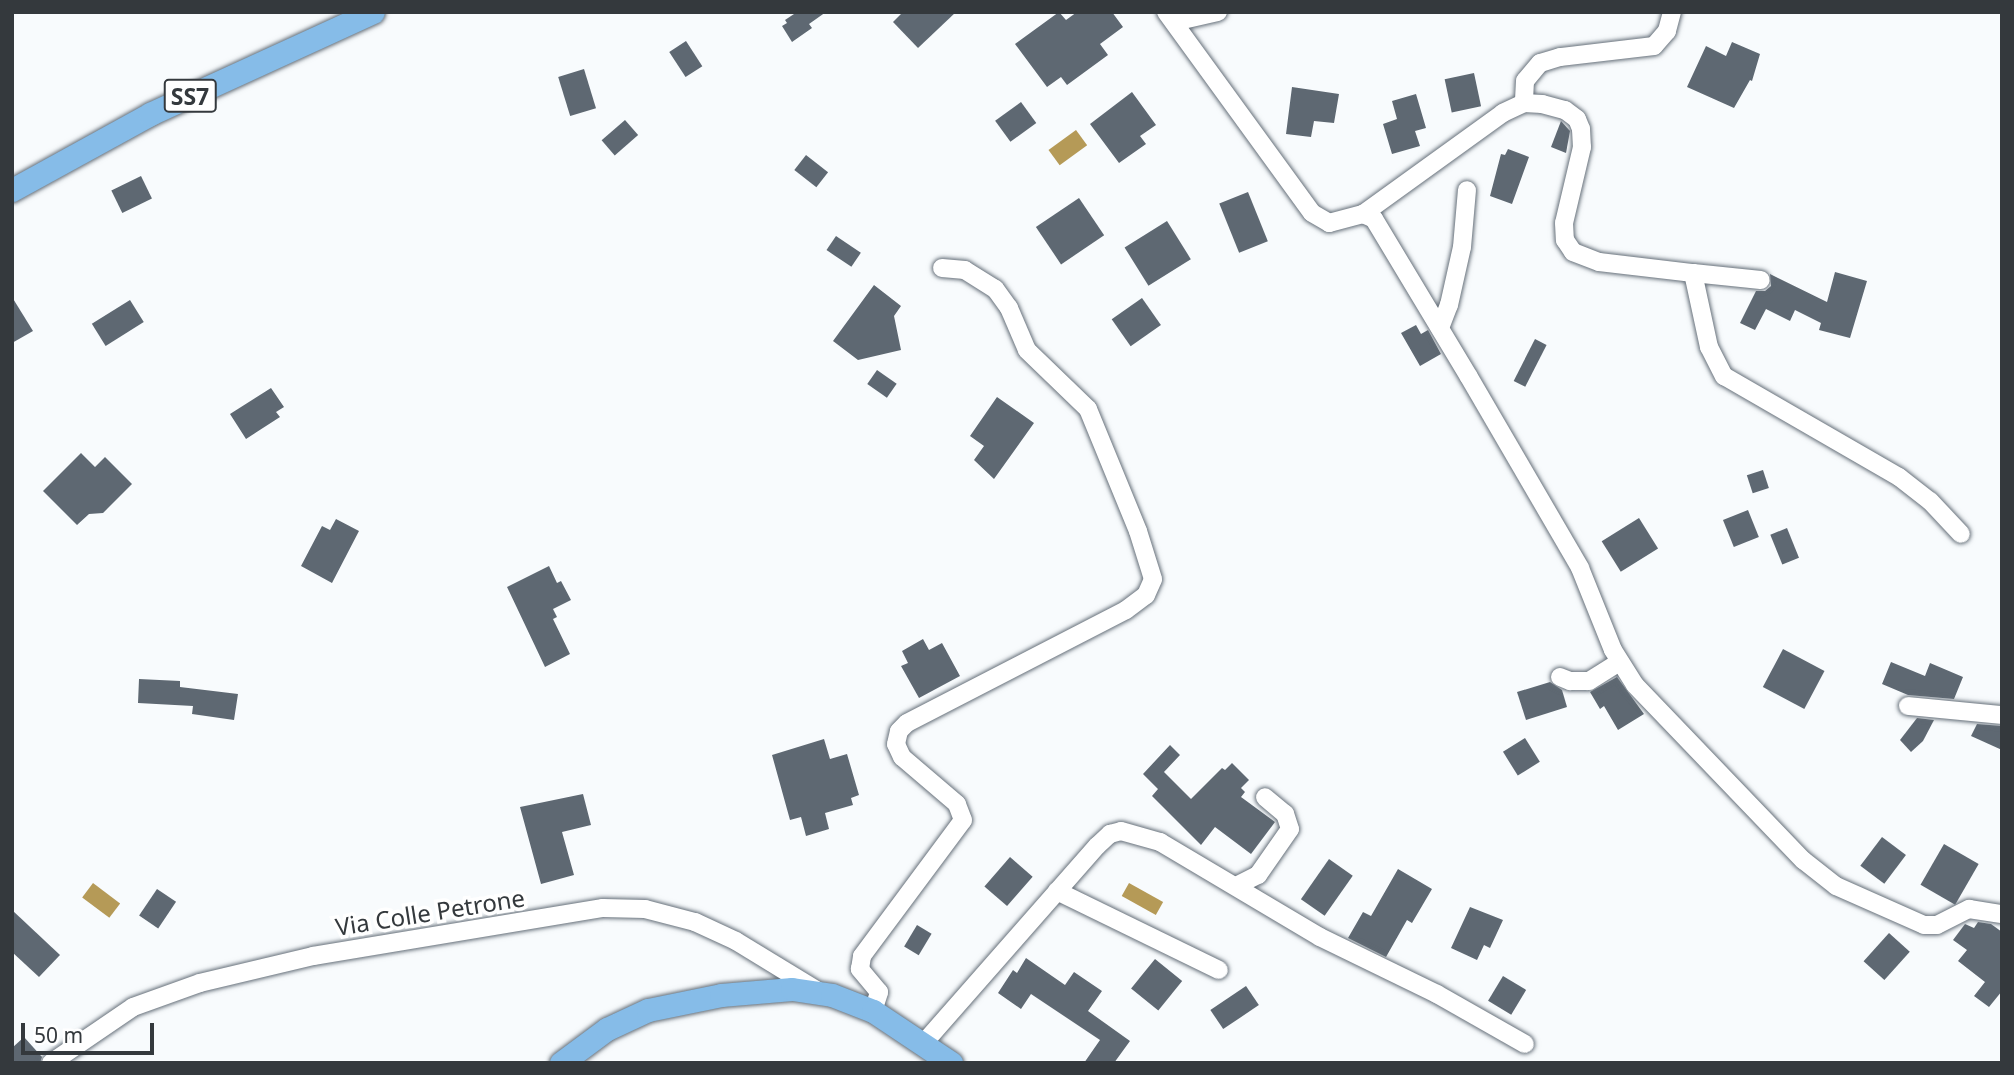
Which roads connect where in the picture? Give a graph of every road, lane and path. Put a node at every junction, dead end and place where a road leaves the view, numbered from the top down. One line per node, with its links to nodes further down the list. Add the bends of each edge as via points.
1 (373, 12): 6 (main road, SS7, via 133,123)
2 (1218, 12): 4 (street)
3 (1672, 12): 5 (street, via 1667,31 1654,46 1540,63 1525,81)
4 (1170, 17): 8 (street, via 1312,213 1329,223)
5 (1524, 103): 8 (street, via 1503,113); 10 (street, via 1565,110 1581,129 1582,147 1564,223 1565,240 1573,252 1599,262)
6 (12, 190)
7 (1467, 190): 12 (street, via 1462,247)
8 (1372, 213): 12 (street)
9 (942, 268): 24 (street, via 971,272 995,289 1007,304 1027,350 1088,408 1153,579 1146,594 1126,610 907,723 898,732 896,744 902,757 957,804 963,820 862,956 860,969 879,992)
10 (1693, 273): 11 (street); 13 (street, via 1709,347 1724,376 1899,477)
11 (1761, 280)
12 (1440, 328): 14 (street, via 1580,568)
13 (1961, 534)
14 (1619, 662): 15 (street, via 1589,681); 21 (street, via 1803,860 1827,880 1917,924 1937,925 1969,909)
15 (1560, 677)
16 (1908, 706): 17 (street)
17 (2002, 715)
18 (1265, 797): 19 (street, via 1285,814 1290,828 1258,875)
19 (1236, 887): 20 (street, via 1160,842 1121,831 1101,841); 26 (street, via 1320,937 1437,994)
20 (1057, 891): 22 (street); 25 (street)
21 (2002, 914)
22 (1219, 970)
23 (820, 992): 24 (main road); 27 (street, Via Colle Petrone, via 703,925 660,911 603,908 313,957 193,985 133,1007); 28 (main road, via 760,990 648,1010 607,1029)
24 (873, 1011): 25 (main road)
25 (923, 1044): 29 (main road)
26 (1525, 1044)
27 (51, 1063)
28 (561, 1063)
29 (951, 1063)

